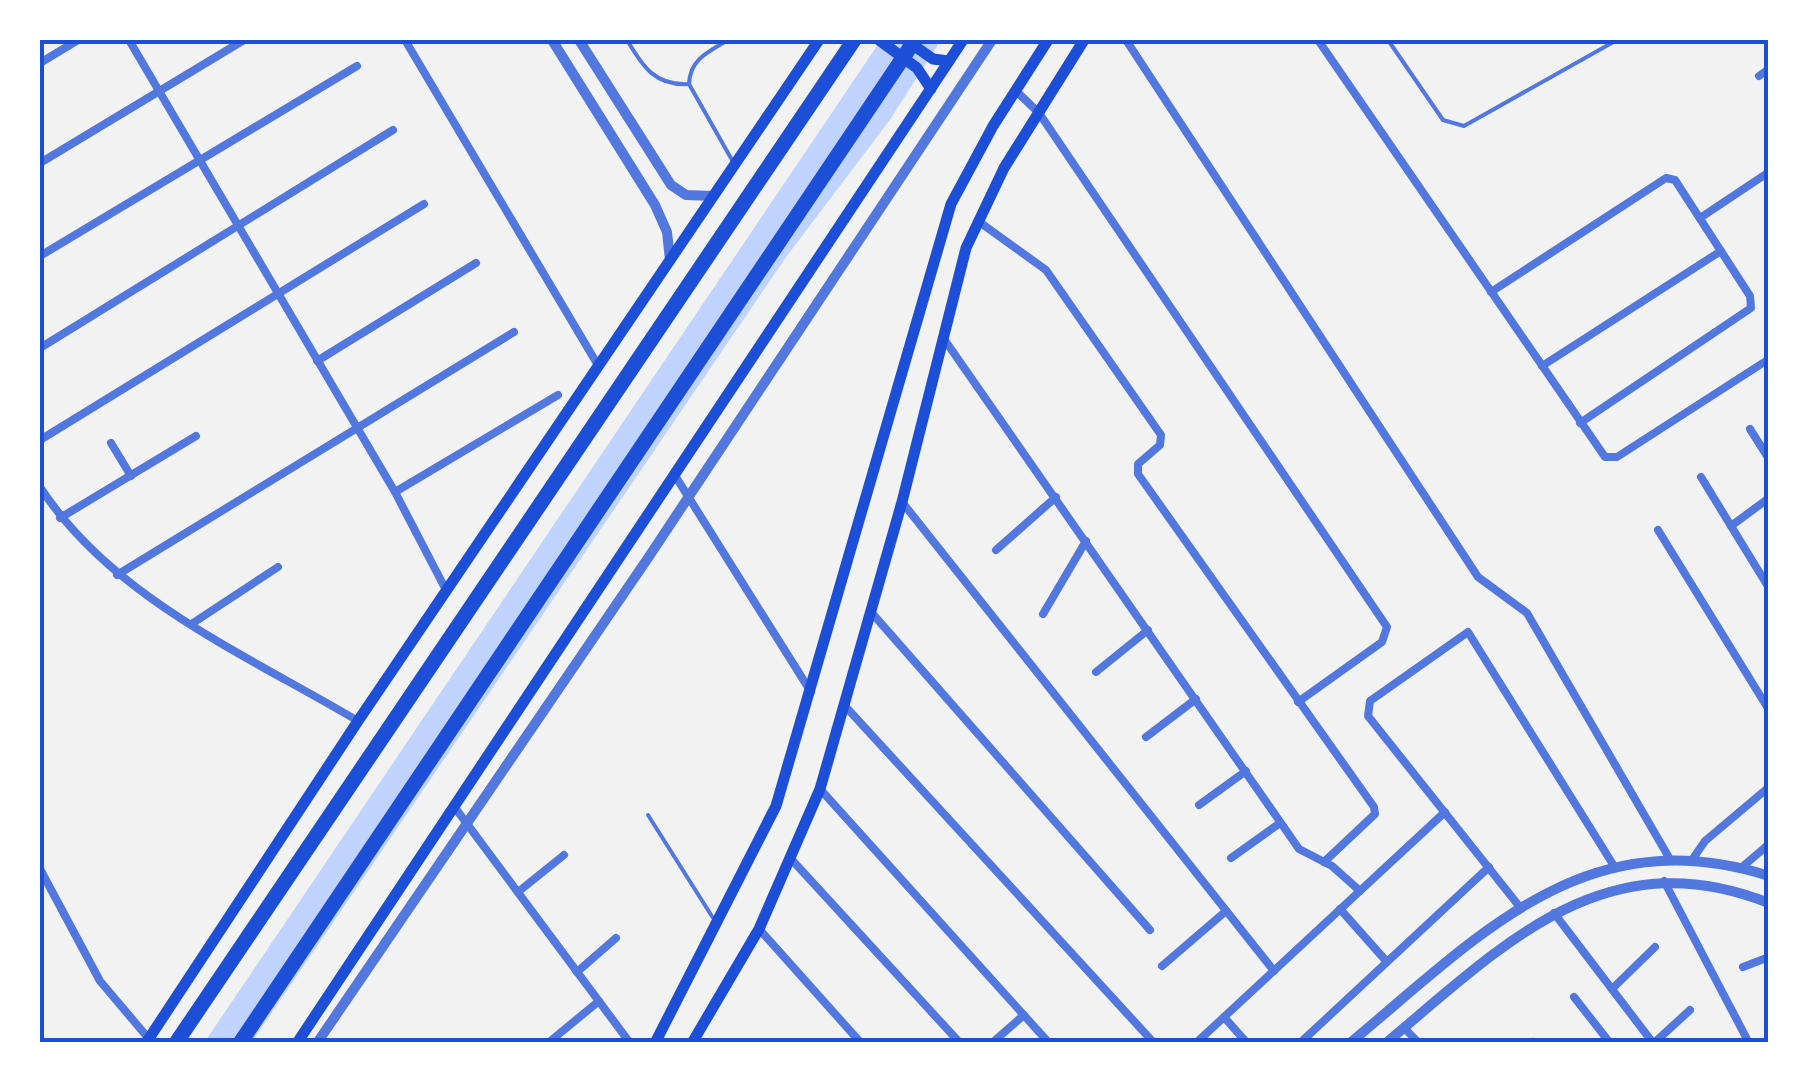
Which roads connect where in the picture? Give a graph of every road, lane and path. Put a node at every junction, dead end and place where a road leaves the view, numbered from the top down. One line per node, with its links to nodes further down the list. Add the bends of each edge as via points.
1 (78, 40): 23 (street)
2 (129, 40): 30 (street)
3 (244, 40): 30 (street)
4 (405, 40): 55 (street)
5 (552, 40): 34 (street)
6 (579, 40): 33 (street)
7 (627, 40): 27 (lane, via 647,72 660,81)
8 (728, 40): 27 (lane, via 697,59)
9 (819, 40): 37 (main road)
10 (854, 40): 145 (highway)
11 (878, 40): 28 (main road, via 917,68)
12 (906, 40): 22 (main road)
13 (915, 40): 146 (highway)
14 (963, 40): 22 (main road)
15 (992, 40): 70 (street)
16 (1048, 40): 29 (main road)
17 (1084, 40): 31 (main road)
18 (1126, 40): 109 (street, via 1478,577 1518,602)
19 (1318, 40): 48 (street)
20 (1388, 40): 21 (lane, via 1443,120 1464,126)
21 (1617, 40)
22 (949, 61): 28 (main road)
23 (40, 63)
24 (356, 66): 35 (street)
25 (1769, 69): 26 (street)
26 (1758, 76)
27 (689, 84): 37 (lane)
28 (931, 89): 65 (main road)
29 (1015, 90): 31 (street); 88 (main road, via 964,176 939,236)
30 (159, 92): 35 (street); 36 (street)
31 (1039, 113): 42 (main road); 90 (street, via 1387,627 1382,642)
32 (393, 130): 43 (street)
33 (638, 135): 34 (street); 39 (street, via 671,185 686,195)
34 (620, 149): 46 (street, via 660,214)
35 (200, 160): 43 (street); 45 (street)
36 (40, 163)
37 (735, 164): 39 (main road)
38 (1769, 172): 41 (street)
39 (713, 196): 46 (main road)
40 (424, 204): 49 (street)
41 (1700, 218): 44 (street); 48 (street, via 1675,180 1666,178)
42 (978, 220): 51 (main road); 90 (street, via 1046,270 1161,435 1160,445 1138,464 1138,474)
43 (238, 226): 49 (street); 52 (street)
44 (1721, 251): 56 (street); 58 (street, via 1750,296 1747,313)
45 (40, 256)
46 (670, 260): 55 (main road)
47 (476, 263): 54 (street)
48 (1491, 292): 56 (street)
49 (278, 294): 54 (street); 62 (street)
50 (514, 332): 59 (street)
51 (941, 335): 71 (street); 73 (main road)
52 (40, 348)
53 (1769, 358): 58 (street, via 1617,458 1600,453)
54 (317, 360): 59 (street)
55 (599, 366): 82 (main road)
56 (1542, 366): 58 (street)
57 (558, 395): 69 (street)
58 (1580, 423)
59 (356, 427): 69 (street); 80 (street)
60 (1750, 429): 64 (street)
61 (196, 436): 66 (street)
62 (40, 440)
63 (111, 442): 66 (street)
64 (1769, 459)
65 (674, 474): 70 (street); 99 (main road)
66 (131, 476): 74 (street)
67 (1700, 476): 75 (street)
68 (40, 487): 74 (street)
69 (395, 492): 82 (street)
70 (688, 496): 88 (street); 103 (street)
71 (1056, 498): 77 (street); 78 (street)
72 (1769, 498): 75 (street)
73 (902, 502): 83 (main road); 122 (street)
74 (60, 518): 80 (street)
75 (1731, 526): 81 (street)
76 (1658, 530): 92 (street)
77 (1086, 540): 84 (street); 86 (street)
78 (996, 550)
79 (278, 567): 85 (street)
80 (118, 575): 85 (street)
81 (1769, 588)
82 (446, 590): 93 (main road)
83 (871, 612): 91 (main road); 126 (street)
84 (1043, 614)
85 (194, 623): 93 (street)
86 (1148, 630): 87 (street); 89 (street)
87 (1096, 672)
88 (811, 692): 124 (main road, via 776,806)
89 (1196, 699): 94 (street); 95 (street)
90 (1298, 702): 110 (street, via 1375,809)
91 (846, 706): 97 (main road); 157 (street)
92 (1769, 710)
93 (358, 721): 144 (main road)
94 (1146, 737)
95 (1246, 771): 98 (street); 102 (street)
96 (1769, 787): 108 (street)
97 (820, 789): 107 (main road); 141 (street)
98 (1199, 805)
99 (456, 809): 103 (street); 147 (main road)
100 (1445, 812): 111 (street, via 1368,716 1370,701 1468,632); 112 (street); 117 (street)
101 (648, 814): 124 (lane)
102 (1280, 823): 106 (street); 110 (street, via 1304,854)
103 (468, 824): 118 (street); 148 (street)
104 (1769, 844): 113 (street)
105 (564, 856): 118 (street)
106 (1231, 858)
107 (792, 860): 125 (main road); 154 (street)
108 (1692, 860): 109 (street); 113 (street)
109 (1672, 861): 111 (street)
110 (1324, 862): 117 (street)
111 (1614, 866): 120 (street, via 1565,881)
112 (1488, 867): 120 (street); 130 (street)
113 (1741, 868): 115 (street)
114 (40, 869): 144 (street, via 100,981)
115 (1769, 876)
116 (1664, 881): 119 (street, via 1706,884); 123 (street, via 1589,896); 166 (street)
117 (1360, 891): 121 (street)
118 (518, 892): 134 (street)
119 (1769, 903)
120 (1519, 906): 135 (street)
121 (1340, 909): 130 (street); 133 (street)
122 (1226, 911): 131 (street); 133 (street)
123 (1554, 913): 136 (street); 138 (street)
124 (716, 922): 151 (main road)
125 (760, 930): 152 (main road); 153 (street)
126 (1150, 930)
127 (616, 938): 134 (street)
128 (1655, 947): 136 (street)
129 (1769, 956): 132 (street)
130 (1387, 962): 160 (street)
131 (1162, 966)
132 (1744, 966)
133 (1274, 971): 142 (street)
134 (577, 972): 139 (street)
135 (1425, 980): 138 (street); 161 (street)
136 (1612, 988): 165 (street)
137 (1574, 997): 164 (street)
138 (1438, 999): 143 (street)
139 (599, 1001): 149 (street); 150 (street)
140 (1690, 1010): 165 (street)
141 (1024, 1016): 155 (street); 156 (street)
142 (1224, 1017): 158 (street); 159 (street)
143 (1404, 1028): 162 (street); 163 (street)
144 (148, 1041)
145 (176, 1043)
146 (240, 1043)
147 (296, 1043)
148 (317, 1043)
149 (548, 1043)
150 (630, 1043)
151 (655, 1043)
152 (692, 1043)
153 (861, 1043)
154 (960, 1043)
155 (992, 1043)
156 (1049, 1043)
157 (1154, 1043)
158 (1196, 1043)
159 (1247, 1043)
160 (1300, 1043)
161 (1350, 1043)
162 (1386, 1043)
163 (1419, 1043)
164 (1610, 1043)
165 (1653, 1043)
166 (1749, 1043)

